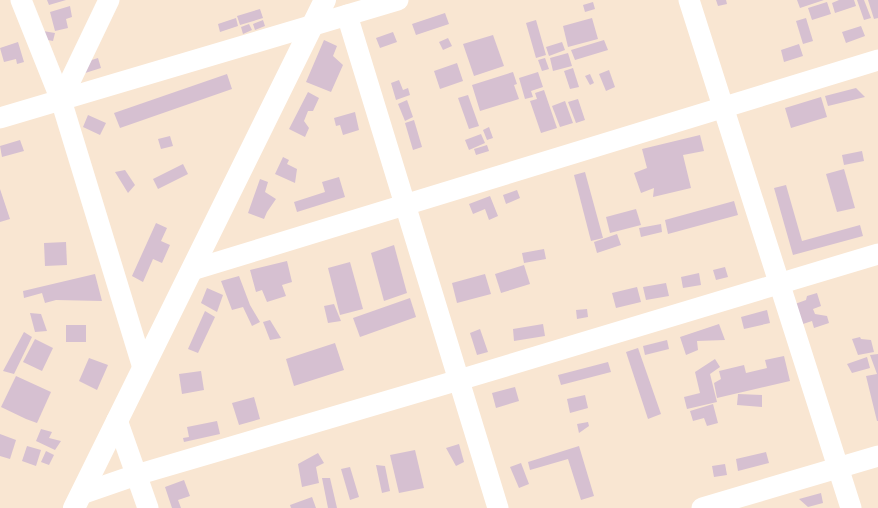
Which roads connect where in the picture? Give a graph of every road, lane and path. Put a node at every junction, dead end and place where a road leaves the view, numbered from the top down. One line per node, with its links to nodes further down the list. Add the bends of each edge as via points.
1 (21, 0): 9 (street)
2 (109, 0): 9 (street)
3 (325, 0): 7 (street)
4 (398, 0): 6 (street)
5 (689, 0): 10 (street)
6 (347, 15): 7 (street); 12 (street)
7 (312, 25): 9 (street); 14 (street)
8 (878, 60): 10 (street)
9 (61, 100): 11 (street); 16 (street)
10 (724, 107): 12 (street); 15 (street)
11 (0, 118)
12 (405, 205): 14 (street); 17 (street)
13 (878, 254): 15 (street)
14 (192, 270): 16 (street)
15 (780, 284): 17 (street); 20 (street)
16 (143, 368): 18 (street)
17 (459, 380): 21 (street); 24 (street)
18 (117, 420): 21 (street); 22 (street)
19 (878, 456): 20 (street)
20 (838, 468): 25 (street); 26 (street)
21 (136, 474): 22 (street); 23 (street)
22 (78, 501)
23 (148, 508)
24 (498, 508)
25 (702, 508)
26 (851, 508)

